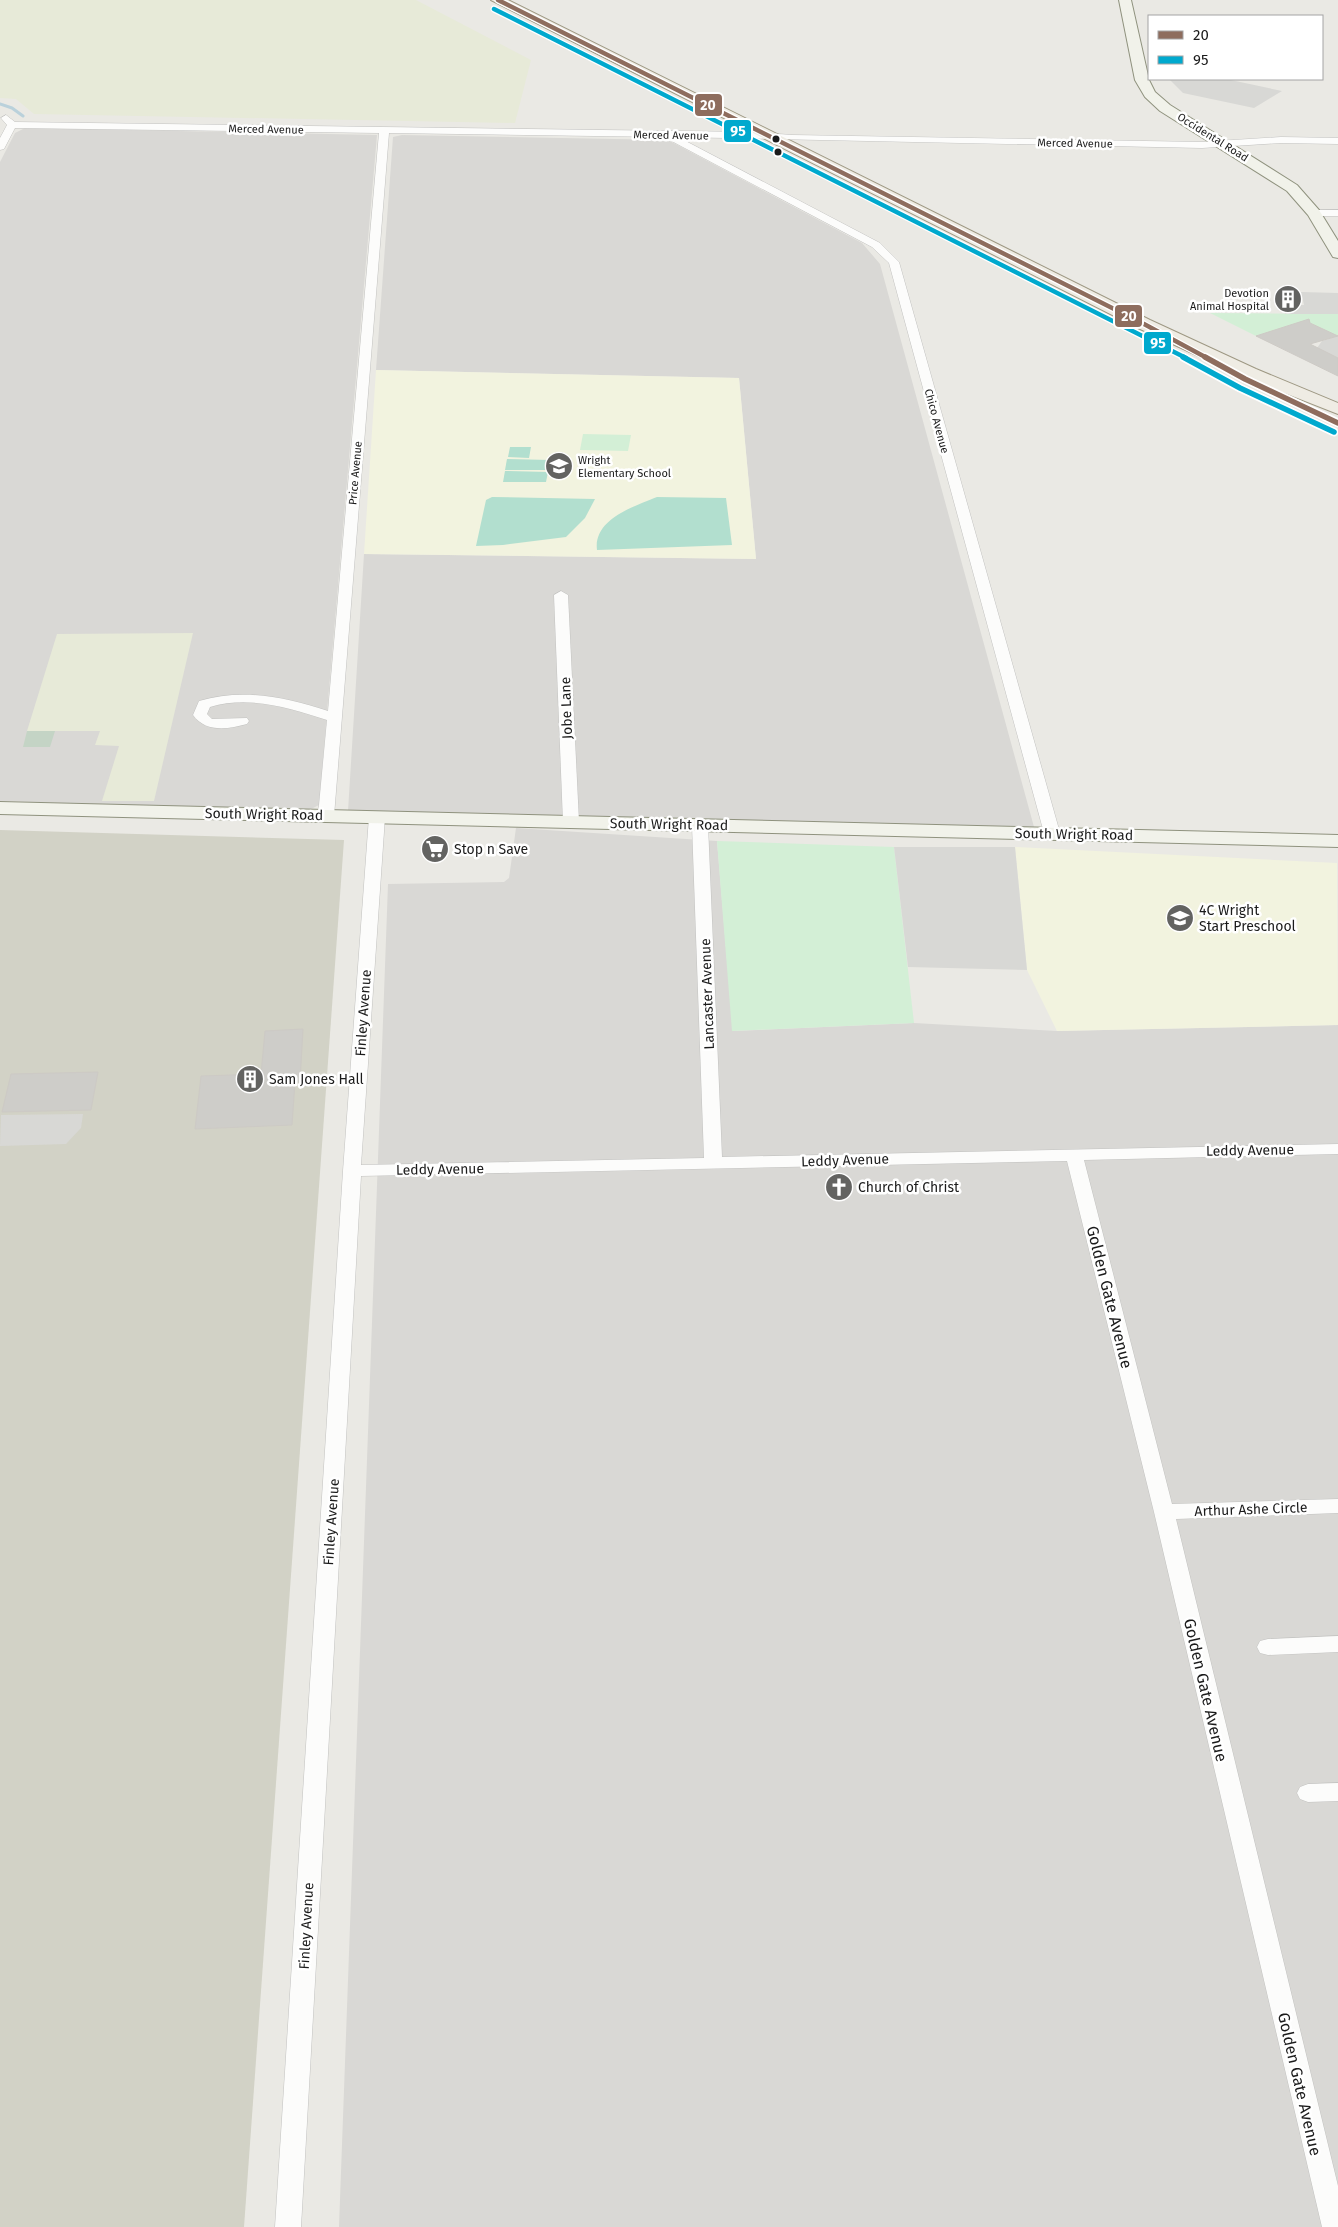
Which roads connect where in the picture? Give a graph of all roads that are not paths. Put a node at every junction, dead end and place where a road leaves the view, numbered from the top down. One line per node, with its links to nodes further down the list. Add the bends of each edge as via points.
1 (498, 0): 5 (main road)
2 (1125, 0): 7 (main road, Occidental Road, via 1140,75 1147,90 1165,108)
3 (384, 130): 4 (street, Merced Avenue); 8 (street, Merced Avenue, via 9,121); 16 (street, Price Avenue)
4 (665, 135): 5 (street, Merced Avenue); 23 (street, Chico Avenue, via 863,237 894,262)
5 (772, 136): 7 (street, Merced Avenue); 12 (main road)
6 (1338, 141): 7 (street, Merced Avenue)
7 (1223, 144): 9 (main road, Occidental Road, via 1292,188)
8 (0, 147)
9 (1314, 213): 10 (street); 11 (main road, Occidental Road)
10 (1338, 213)
11 (1338, 254)
12 (1144, 324): 13 (main road); 14 (main road, via 1245,379)
13 (1338, 409)
14 (1338, 423)
15 (561, 595): 21 (street, Jobe Lane)
16 (334, 718): 17 (street, via 279,700 218,698 204,704 200,715 208,723); 19 (street, Price Avenue)
17 (242, 721)
18 (0, 808): 19 (main road, South Wright Road)
19 (326, 816): 20 (main road, South Wright Road)
20 (376, 817): 21 (main road, South Wright Road); 28 (street, Finley Avenue)
21 (571, 822): 22 (main road, South Wright Road)
22 (700, 825): 23 (main road, South Wright Road); 27 (street, Lancaster Avenue)
23 (1052, 834): 24 (main road, South Wright Road)
24 (1338, 841)
25 (1338, 1149): 26 (street, Leddy Avenue)
26 (1074, 1154): 27 (street, Leddy Avenue); 30 (street, Golden Gate Avenue)
27 (713, 1163): 28 (street, Leddy Avenue)
28 (352, 1170): 35 (street, Finley Avenue)
29 (1337, 1508): 30 (street, Arthur Ashe Circle)
30 (1164, 1512): 36 (street, Golden Gate Avenue)
31 (1338, 1644): 32 (street)
32 (1268, 1647)
33 (1338, 1792): 34 (street)
34 (1308, 1793)
35 (288, 2227)
36 (1334, 2227)

